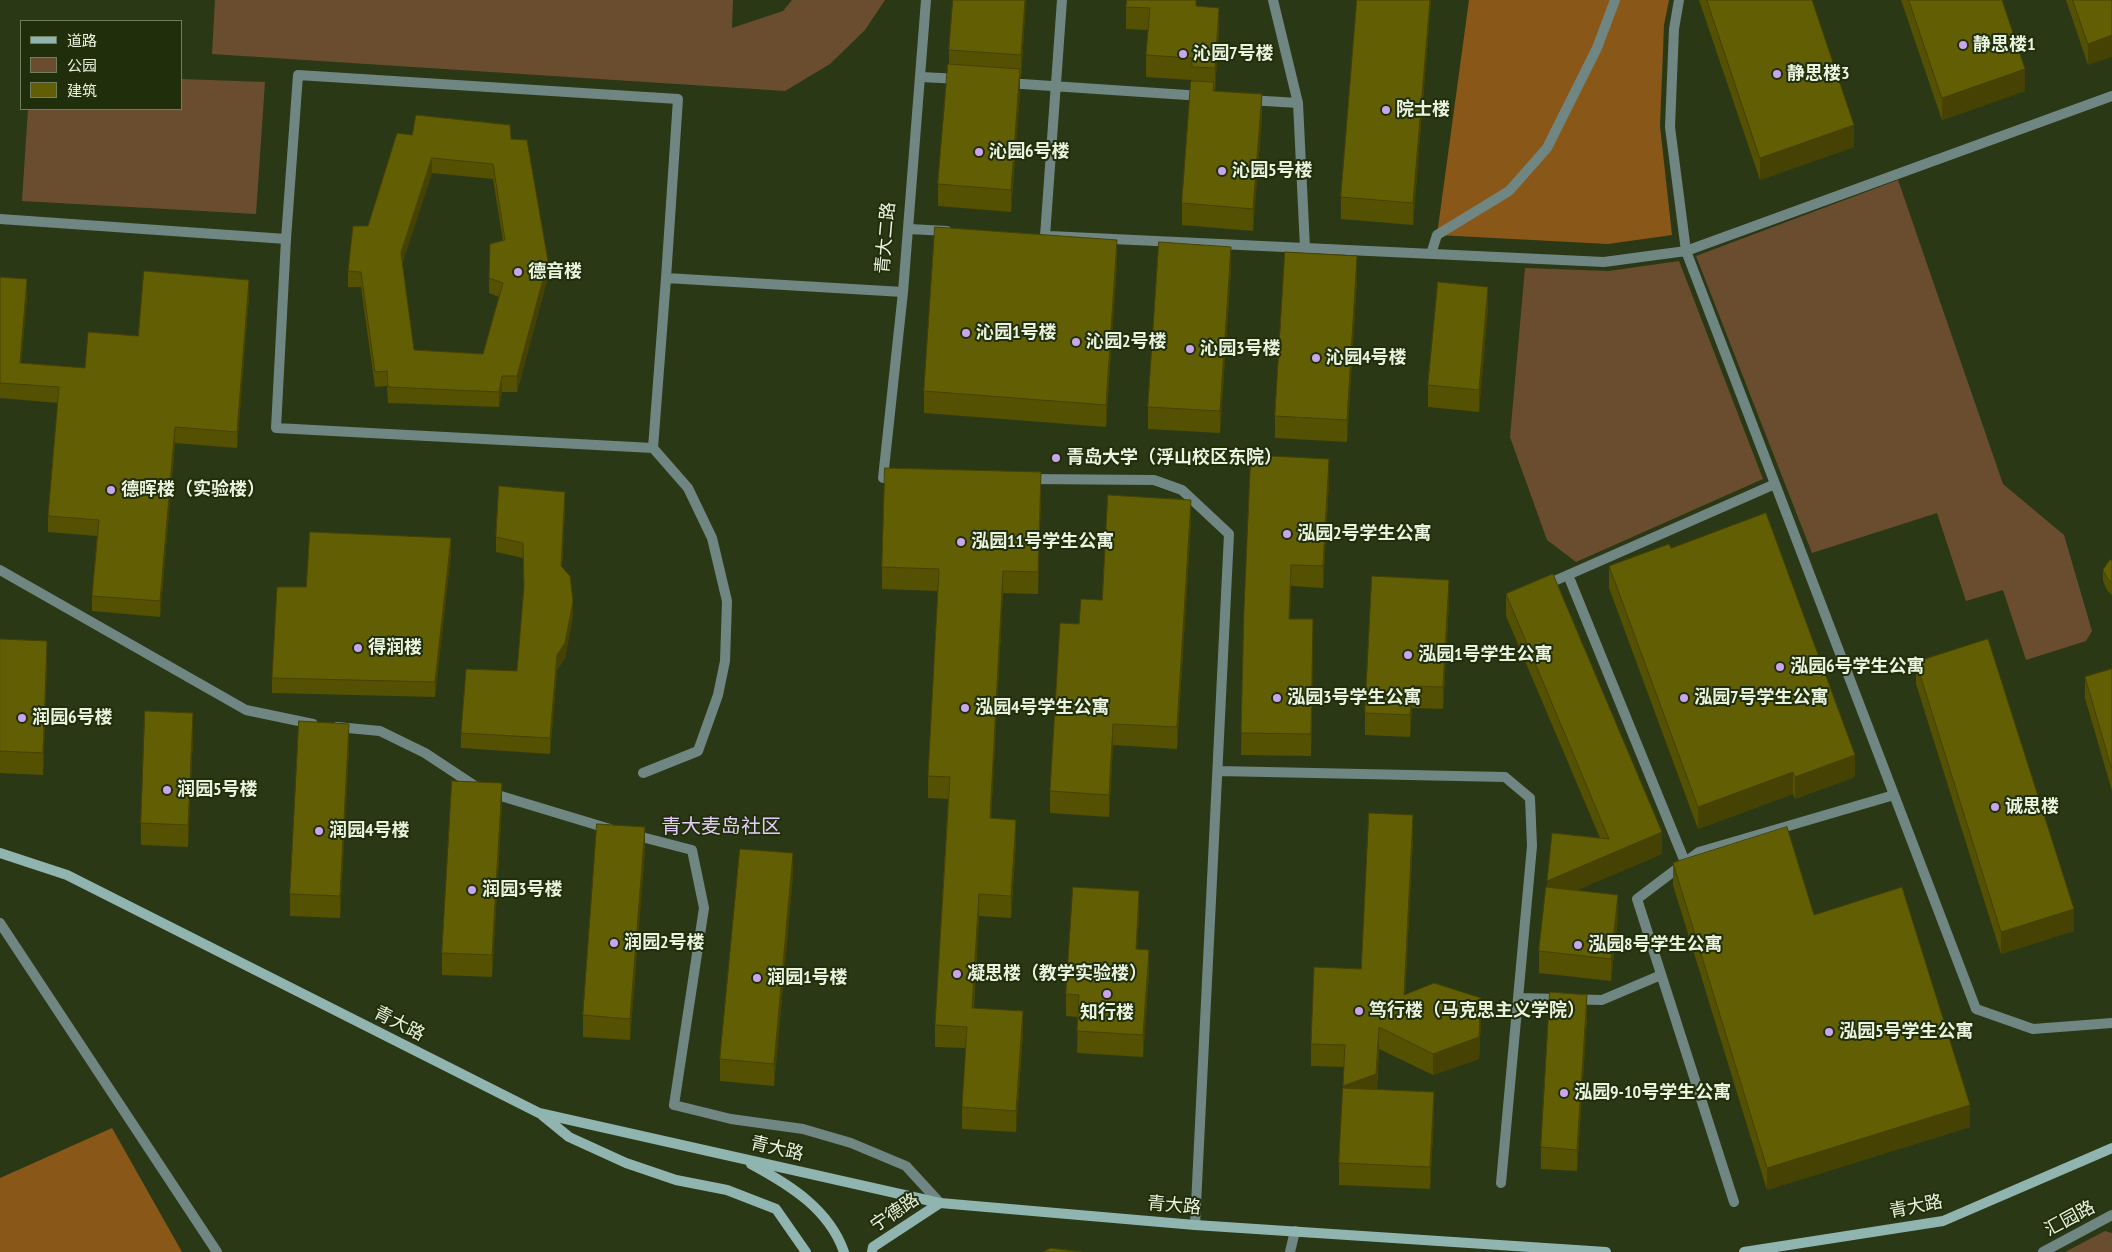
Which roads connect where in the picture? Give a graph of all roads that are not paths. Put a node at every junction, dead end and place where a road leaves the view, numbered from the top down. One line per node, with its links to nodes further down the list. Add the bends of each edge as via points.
1 (921, 0): 23 (street, 青大二路)
2 (926, 0): 7 (street)
3 (1062, 0): 10 (street)
4 (1272, 0): 14 (street)
5 (1615, 0): 21 (street, via 1597,48 1547,148 1510,191 1437,235)
6 (1679, 0): 20 (street, via 1674,29 1670,127)
7 (921, 77): 8 (street); 16 (street)
8 (969, 80)
9 (998, 82): 10 (street)
10 (1056, 86): 12 (street); 19 (street, via 1040,235)
11 (2112, 96): 20 (street)
12 (1211, 97)
13 (1240, 99): 14 (street)
14 (1298, 103): 19 (street)
15 (0, 219): 18 (street)
16 (909, 229): 17 (street); 23 (street)
17 (957, 231)
18 (286, 239): 22 (street, via 298,75 678,99); 24 (street, via 276,428)
19 (1305, 248): 21 (street)
20 (1686, 251): 21 (street, via 1604,262); 27 (street)
21 (1431, 254)
22 (666, 278): 23 (street); 24 (street)
23 (901, 292): 25 (street, via 883,478)
24 (653, 448): 32 (street, via 688,488 712,538 727,601 725,661 718,695 698,751)
25 (912, 478)
26 (1019, 479): 31 (street, via 1154,480 1182,490 1229,534)
27 (1775, 484): 29 (street); 33 (street)
28 (0, 570): 45 (street, via 246,710 309,724 380,731 426,753 481,790 692,850 704,908 674,1105 731,1119 803,1129 851,1143 906,1166)
29 (1568, 575): 30 (street); 35 (street)
30 (1552, 582)
31 (1218, 771): 38 (street, via 1505,777 1530,798 1532,846); 47 (street)
32 (643, 773)
33 (1894, 795): 35 (street, via 1700,852); 39 (street, via 1976,1009 2033,1029)
34 (0, 853): 40 (street, 青大路, via 67,875)
35 (1685, 862): 37 (street, via 1637,899)
36 (0, 923): 49 (street)
37 (1661, 975): 38 (street, via 1602,1000); 44 (street)
38 (1518, 998): 43 (street)
39 (2112, 1023)
40 (539, 1113): 42 (street, 青大路); 50 (street, via 569,1137 626,1163 676,1180 728,1190 776,1209)
41 (2112, 1148): 55 (street, 青大路, via 1943,1221)
42 (742, 1158): 45 (street, 青大路); 51 (street, via 784,1182 823,1213 839,1236)
43 (1501, 1183)
44 (1734, 1202)
45 (940, 1203): 47 (street, 青大路); 52 (street, 宁德路, via 874,1247)
46 (2112, 1215): 56 (street, 汇园路)
47 (1195, 1225): 48 (street, 青大路)
48 (1295, 1231): 53 (street); 54 (street, 青大路)
49 (217, 1252)
50 (806, 1252)
51 (844, 1252)
52 (872, 1252)
53 (1290, 1252)
54 (1606, 1252)
55 (1744, 1252)
56 (2043, 1252)

